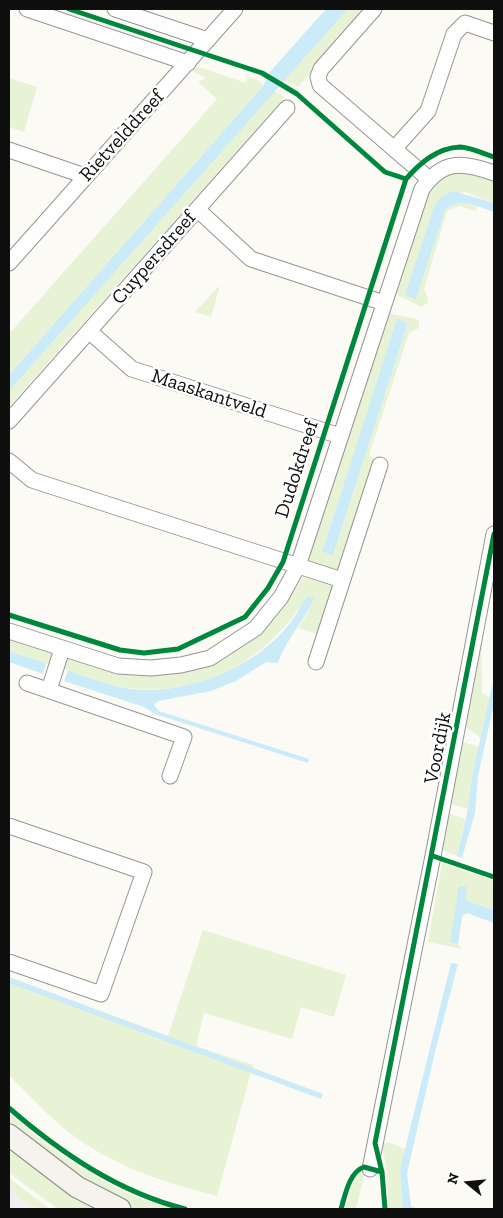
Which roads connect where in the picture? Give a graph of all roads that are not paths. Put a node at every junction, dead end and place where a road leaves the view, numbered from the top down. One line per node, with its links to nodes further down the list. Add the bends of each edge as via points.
1 (31, 9): 7 (street)
2 (115, 9): 6 (street)
3 (235, 9): 6 (street, Rietvelddreef)
4 (374, 9): 9 (street, via 321,69 318,77 320,85)
5 (494, 33): 9 (street, via 465,23 454,34 428,111)
6 (208, 40): 7 (street, Rietvelddreef)
7 (188, 63): 12 (street, Rietvelddreef)
8 (287, 108): 14 (street, Cuypersdreef)
9 (394, 149): 13 (street)
10 (9, 150): 12 (street)
11 (494, 172): 13 (street, via 470,165 454,165)
12 (85, 176): 15 (street, Rietvelddreef)
13 (429, 179): 16 (street, Dudokdreef, via 422,189)
14 (197, 209): 16 (street, via 251,259); 17 (street, Cuypersdreef)
15 (9, 263)
16 (384, 303): 19 (street, Dudokdreef)
17 (90, 332): 18 (street, Cuypersdreef); 19 (street, Maaskantveld, via 132,369)
18 (9, 421)
19 (340, 436): 23 (street, Dudokdreef)
20 (9, 461): 23 (street, via 32,480)
21 (380, 466): 24 (street)
22 (494, 534): 34 (street, Voordijk)
23 (298, 566): 24 (street); 26 (street, Dudokdreef, via 282,597 256,628 210,658 151,668 126,666)
24 (342, 580): 27 (street)
25 (9, 631): 26 (street, Dudokdreef)
26 (62, 649): 29 (street)
27 (316, 662)
28 (27, 683): 29 (street)
29 (49, 690): 30 (street, via 184,737)
30 (170, 776)
31 (9, 826): 32 (street, via 144,872 101,994)
32 (9, 962)
33 (9, 1135): 35 (main road, via 77,1187)
34 (370, 1169)
35 (120, 1209)

